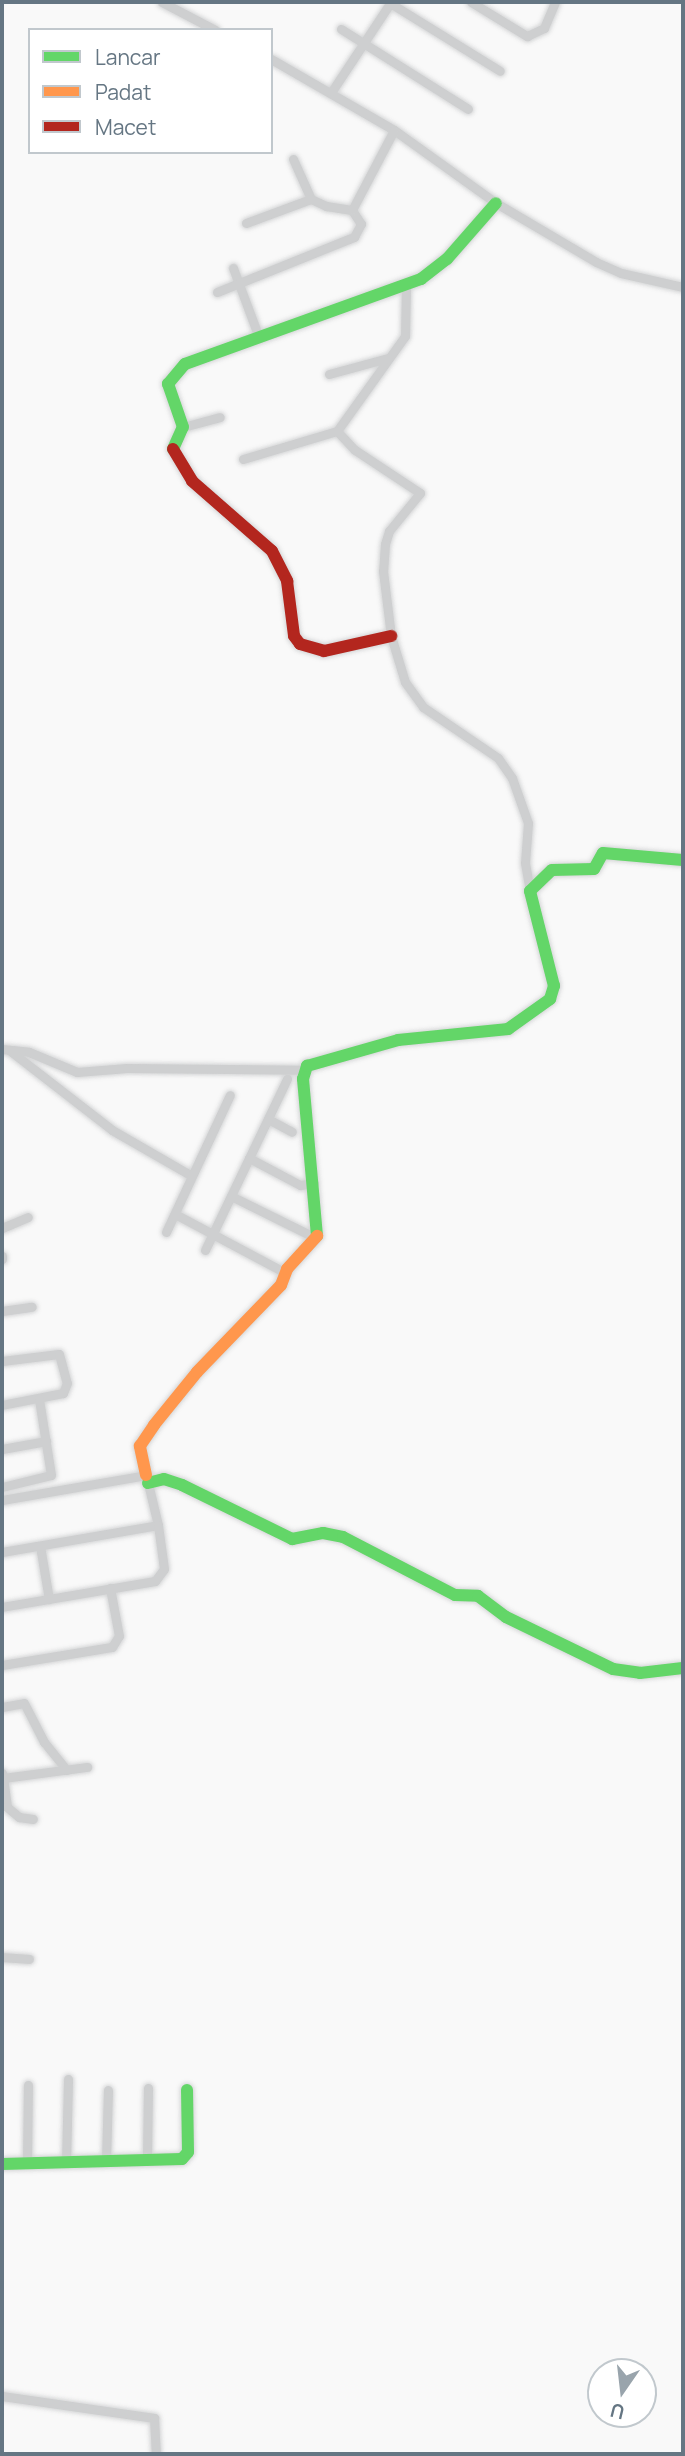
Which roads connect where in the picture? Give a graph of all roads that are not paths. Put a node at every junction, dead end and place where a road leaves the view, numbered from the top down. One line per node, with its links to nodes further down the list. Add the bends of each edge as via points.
1 (162, 2): 5 (street)
2 (390, 2): 7 (street); 9 (street)
3 (471, 2): 4 (street, via 527,36 544,28)
4 (555, 2)
5 (211, 28)
6 (341, 29): 7 (street)
7 (364, 44): 10 (street); 11 (street)
8 (273, 60): 10 (street)
9 (500, 71)
10 (332, 91): 12 (street)
11 (468, 109)
12 (394, 130): 15 (street); 16 (street)
13 (293, 159): 14 (street)
14 (311, 199): 16 (street); 17 (street)
15 (496, 203): 20 (street, via 447,259); 21 (street, via 596,262 621,273)
16 (352, 210): 19 (street, via 361,224 348,242)
17 (246, 223)
18 (233, 268): 19 (street)
19 (239, 284): 22 (street); 23 (street)
20 (406, 286): 23 (street); 24 (street, via 408,329)
21 (683, 287)
22 (217, 292)
23 (258, 335): 27 (street, via 185,364 170,378 170,396)
24 (388, 358): 25 (street); 28 (street)
25 (329, 374)
26 (220, 417): 27 (street)
27 (183, 427): 30 (street, via 171,453 192,481 272,551 287,581 294,636 300,644 324,650)
28 (337, 431): 29 (street); 30 (street, via 355,450 420,493 389,531 385,544 383,571)
29 (243, 459)
30 (391, 636): 32 (street, via 405,682 423,707 498,758 512,778 528,823 525,863)
31 (683, 860): 32 (street, via 603,853 594,869 582,872 559,866)
32 (530, 891): 34 (street, via 554,986 550,999 526,1019 508,1029 398,1040 318,1060)
33 (5, 1049): 34 (street, via 29,1052 77,1072 127,1068); 40 (street, via 112,1130)
34 (304, 1070): 41 (street)
35 (286, 1079): 37 (street)
36 (230, 1095): 40 (street)
37 (268, 1119): 38 (street); 39 (street)
38 (292, 1132)
39 (249, 1157): 41 (street, via 300,1185); 42 (street)
40 (192, 1176): 43 (street)
41 (314, 1182): 48 (street)
42 (231, 1196): 47 (street); 48 (street)
43 (175, 1214): 46 (street); 47 (street)
44 (28, 1217): 45 (street)
45 (2, 1228)
46 (166, 1231)
47 (212, 1234): 49 (street); 50 (street)
48 (316, 1238): 50 (street)
49 (205, 1250)
50 (286, 1273): 58 (street, via 281,1285 197,1372 148,1433 140,1450)
51 (32, 1307): 52 (street)
52 (2, 1311)
53 (2, 1361): 54 (street, via 60,1355 67,1388)
54 (38, 1399): 55 (street); 56 (street)
55 (2, 1405)
56 (46, 1441): 57 (street); 59 (street, via 50,1477)
57 (2, 1450)
58 (147, 1479): 60 (street); 61 (street); 68 (street, via 172,1481 292,1539 323,1533 343,1537 452,1593 478,1596 506,1617 626,1673)
59 (2, 1487)
60 (2, 1500)
61 (158, 1525): 62 (street); 64 (street, via 161,1578)
62 (40, 1546): 63 (street); 65 (street)
63 (2, 1552)
64 (110, 1588): 65 (street); 67 (street, via 119,1636 113,1647)
65 (49, 1599): 66 (street)
66 (2, 1606)
67 (2, 1665)
68 (683, 1668)
69 (2, 1707): 71 (street, via 24,1703 44,1742)
70 (87, 1766): 71 (street)
71 (67, 1770): 72 (street)
72 (3, 1775): 73 (street, via 7,1807 19,1817)
73 (33, 1819)
74 (2, 1957): 75 (street)
75 (29, 1959)
76 (68, 2079): 84 (street)
77 (28, 2085): 83 (street)
78 (148, 2088): 81 (street)
79 (108, 2090): 82 (street)
80 (187, 2090): 81 (street, via 186,2157)
81 (147, 2159): 82 (street)
82 (106, 2161): 84 (street)
83 (27, 2163): 84 (street); 85 (street)
84 (66, 2163)
85 (2, 2164)
86 (2, 2396): 87 (street, via 154,2418)
87 (156, 2454)

